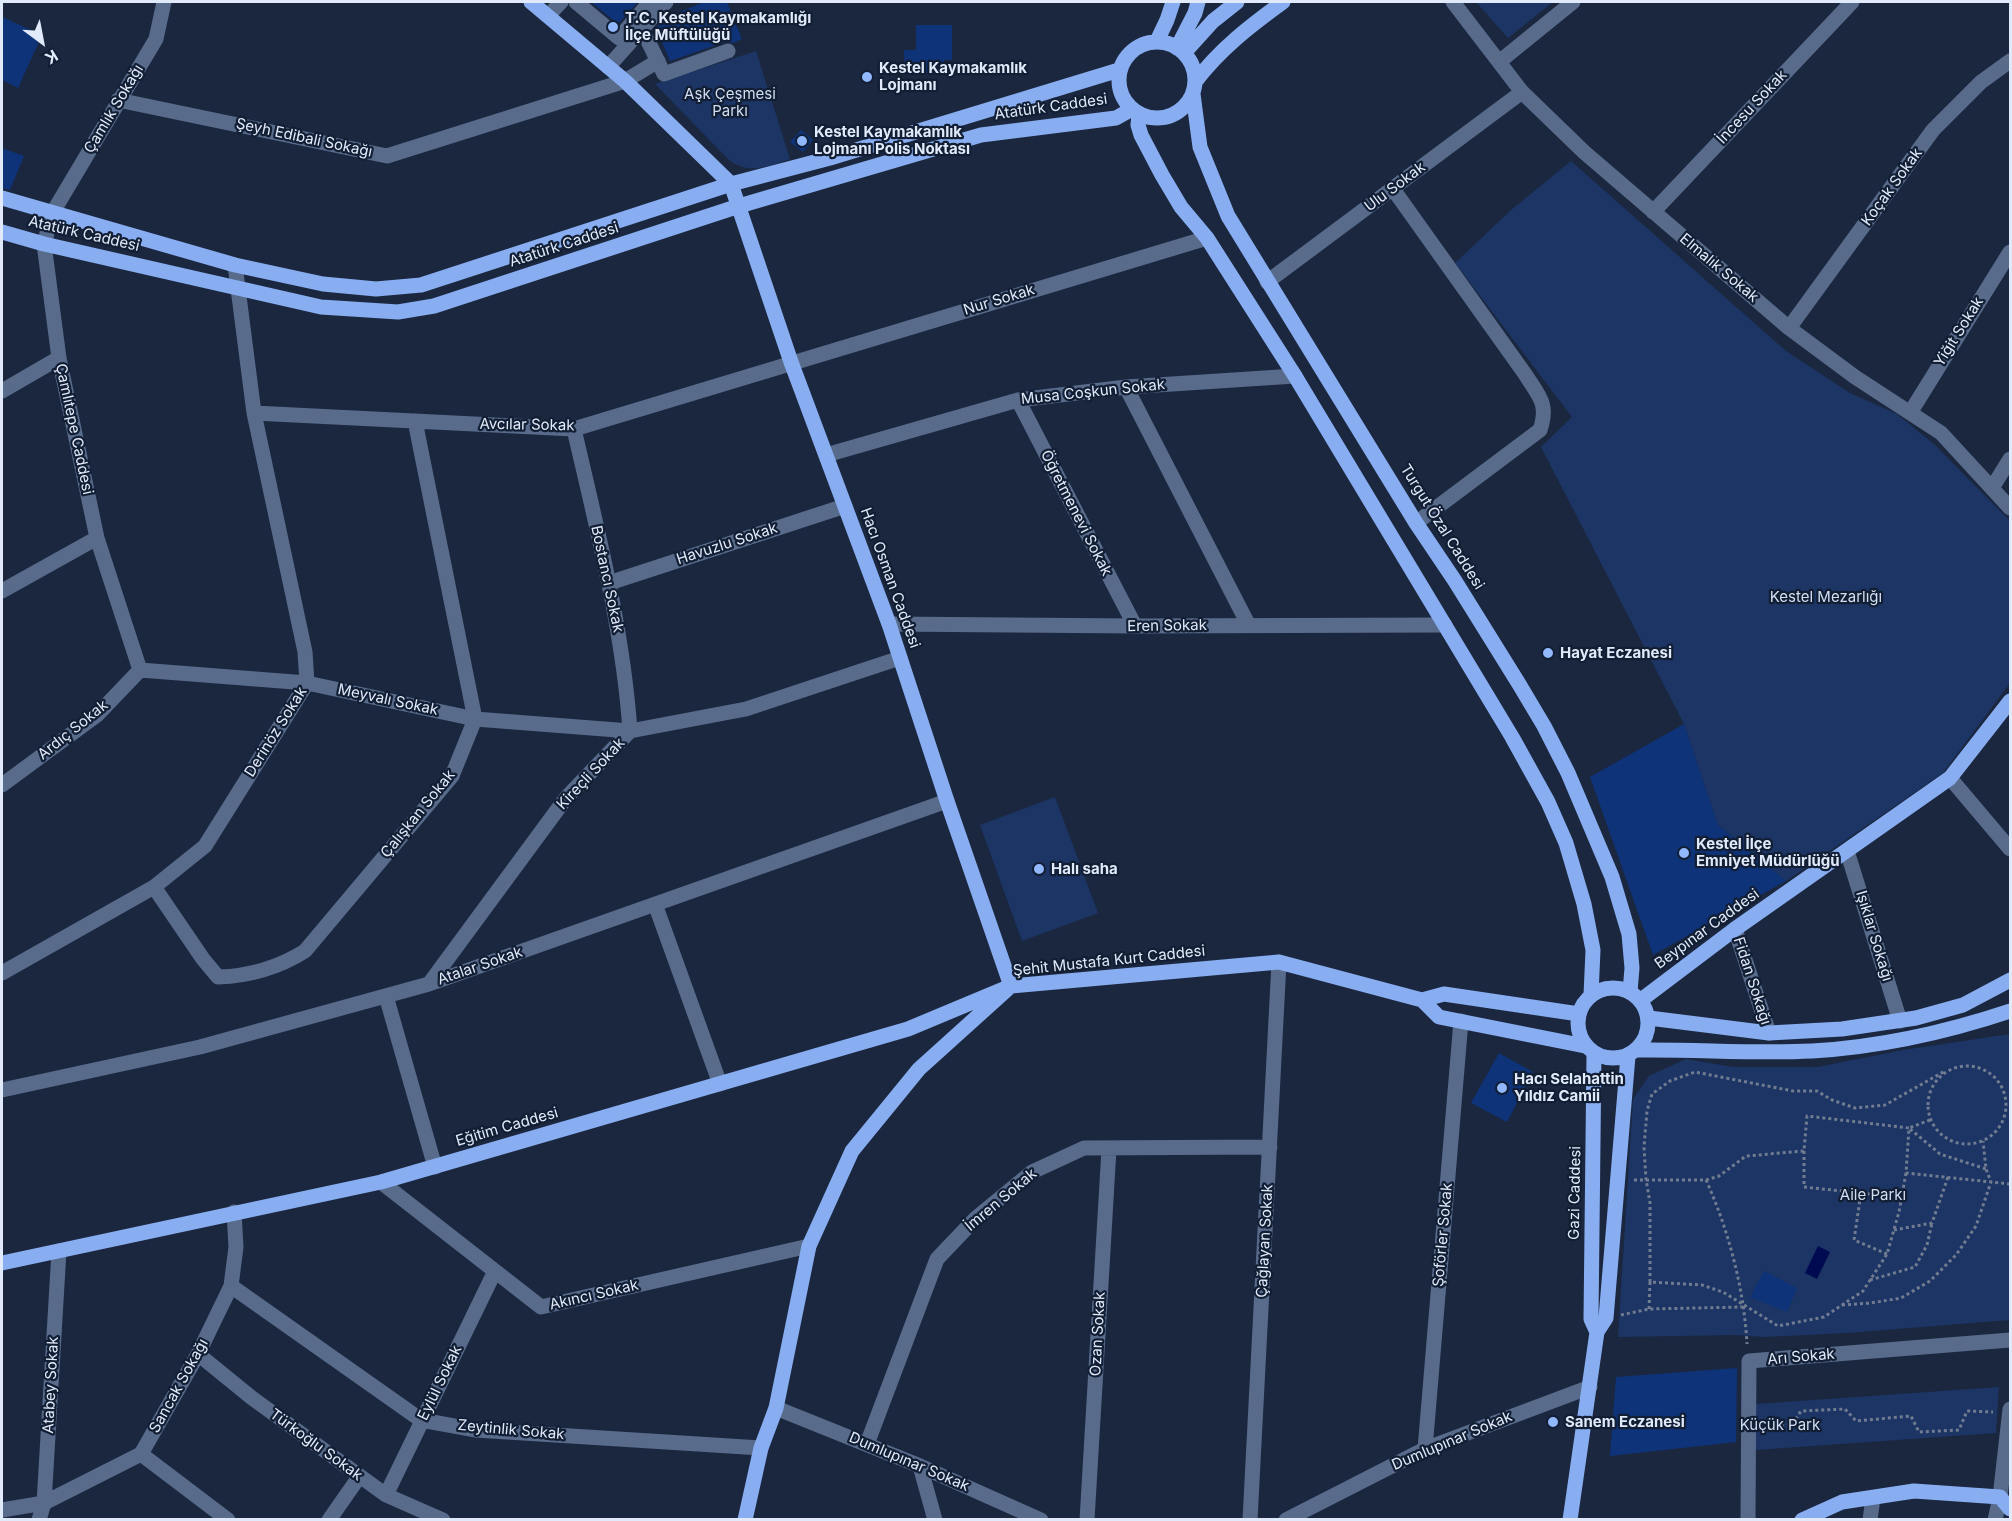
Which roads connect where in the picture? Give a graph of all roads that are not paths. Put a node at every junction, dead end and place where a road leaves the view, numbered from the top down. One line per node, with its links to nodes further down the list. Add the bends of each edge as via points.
1 (164, 2): 27 (street, Çamlık Sokağı, via 156,39)
2 (531, 2): 14 (main road)
3 (561, 2): 14 (street)
4 (576, 2): 5 (street, via 619,38)
5 (650, 2)
6 (666, 2): 22 (street)
7 (1173, 2): 16 (main road)
8 (1198, 2): 17 (main road)
9 (1236, 2): 17 (main road)
10 (1283, 2): 25 (main road, via 1242,31 1210,63)
11 (1453, 2): 21 (street, Elmalık Sokak)
12 (1573, 2): 21 (street)
13 (1852, 2): 36 (street, İncesu Sokak)
14 (548, 16): 22 (main road)
15 (647, 39): 19 (street)
16 (1157, 42): 17 (main road); 23 (main road, via 1133,49)
17 (1180, 50): 25 (main road, via 1194,69)
18 (728, 51): 19 (street, via 664,74)
19 (658, 61): 24 (street, Şeyh Edibali Sokağı)
20 (2010, 61): 44 (street, Koçak Sokak, via 1981,82 1933,130)
21 (1499, 62): 26 (street, Elmalık Sokak)
22 (608, 67): 24 (main road)
23 (1119, 70): 28 (main road, via 1121,96); 29 (main road, Atatürk Caddesi)
24 (625, 81): 27 (street, Şeyh Edibali Sokağı, via 387,156); 31 (main road)
25 (1194, 88): 28 (main road, via 1186,105 1164,118); 42 (main road, Turgut Özal Caddesi, via 1200,147 1212,179 1228,216)
26 (1522, 92): 32 (street, Ulu Sokak); 36 (street, Elmalık Sokak)
27 (118, 100): 35 (street, Çamlık Sokağı)
28 (1135, 112): 30 (main road, Atatürk Caddesi, via 1116,118 981,135); 38 (main road, via 1141,135 1162,175 1181,207)
29 (831, 158): 30 (main road); 31 (main road, Atatürk Caddesi)
30 (837, 178): 34 (main road, Atatürk Caddesi)
31 (730, 184): 34 (main road, Hacı Osman Caddesi); 41 (main road, Atatürk Caddesi, via 421,285 376,289 323,284)
32 (1392, 189): 42 (street, Ulu Sokak); 60 (street, via 1525,374 1543,401 1545,416 1540,430)
33 (2, 198): 35 (main road, Atatürk Caddesi)
34 (739, 206): 43 (main road, Atatürk Caddesi, via 434,306 398,312 321,307); 46 (main road, Hacı Osman Caddesi)
35 (53, 212): 39 (street, Çamlıtepe Caddesi); 41 (main road, Atatürk Caddesi)
36 (1653, 212): 44 (street, Elmalık Sokak)
37 (2, 232): 39 (main road, Atatürk Caddesi)
38 (1207, 238): 46 (street, Nur Sokak); 47 (main road)
39 (44, 244): 43 (main road, Atatürk Caddesi); 45 (street, Çamlıtepe Caddesi)
40 (2010, 252): 52 (street, Yiğit Sokak)
41 (235, 265): 43 (street, Derinöz Sokak)
42 (1268, 282): 60 (main road, Turgut Özal Caddesi)
43 (236, 287): 51 (street, Derinöz Sokak)
44 (1789, 328): 52 (street, Elmalık Sokak)
45 (59, 358): 49 (street); 61 (street, Çamlıtepe Caddesi)
46 (791, 362): 54 (street, Avcılar Sokak); 55 (main road, Hacı Osman Caddesi)
47 (1295, 376): 48 (street, Musa Coşkun Sokak); 66 (main road)
48 (1126, 387): 50 (street, Musa Coşkun Sokak); 65 (street)
49 (2, 391)
50 (1018, 400): 55 (street, Musa Coşkun Sokak); 67 (street, Öğretmenevi Sokak)
51 (254, 413): 53 (street, Avcılar Sokak); 70 (street, Derinöz Sokak, via 304,652)
52 (1910, 413): 57 (street, Elmalık Sokak, via 1941,433)
53 (415, 421): 54 (street, Avcılar Sokak); 72 (street)
54 (574, 429): 62 (street, Bostancı Sokak)
55 (826, 455): 58 (main road, Hacı Osman Caddesi)
56 (2010, 459): 57 (street)
57 (1992, 488): 59 (street, Elmalık Sokak)
58 (845, 506): 62 (street, Havuzlu Sokak); 64 (main road, Hacı Osman Caddesi)
59 (2010, 508)
60 (1416, 523): 89 (main road, Turgut Özal Caddesi, via 1520,684 1573,783 1612,878 1629,934)
61 (97, 538): 63 (street); 69 (street)
62 (609, 583): 73 (street, Bostancı Sokak, via 627,686)
63 (2, 591)
64 (889, 624): 67 (street, Eren Sokak); 68 (main road, Hacı Osman Caddesi)
65 (1248, 624): 66 (street, Eren Sokak); 67 (street, Eren Sokak)
66 (1445, 625): 87 (main road, via 1543,793 1566,843 1593,950)
67 (1135, 626)
68 (900, 658): 73 (street, Kireçli Sokak, via 746,709); 76 (main road, Hacı Osman Caddesi)
69 (140, 670): 70 (street, Meyvalı Sokak); 75 (street, Ardıç Sokak, via 97,715)
70 (307, 683): 72 (street, Meyvalı Sokak); 79 (street, Derinöz Sokak, via 205,846)
71 (2010, 700): 74 (main road, Beypınar Caddesi)
72 (475, 719): 73 (street, Meyvalı Sokak); 79 (street, Çalışkan Sokak, via 452,776 305,951 286,963 241,976 218,977)
73 (630, 731): 85 (street, Kireçli Sokak, via 566,798)
74 (1950, 778): 77 (street); 78 (main road, Beypınar Caddesi)
75 (2, 785)
76 (947, 801): 80 (street, Atalar Sokak); 86 (main road, Hacı Osman Caddesi)
77 (2010, 849)
78 (1847, 851): 81 (main road, Beypınar Caddesi); 95 (street, Işıklar Sokağı)
79 (153, 887): 83 (street, Derinöz Sokak)
80 (655, 904): 85 (street, Atalar Sokak); 99 (street)
81 (1735, 930): 89 (main road, Beypınar Caddesi); 96 (street, Fidan Sokağı)
82 (1280, 962): 86 (main road, Şehit Mustafa Kurt Caddesi); 90 (main road, Şehit Mustafa Kurt Caddesi); 101 (street, Çağlayan Sokak)
83 (2, 973)
84 (2010, 980): 95 (main road, via 1963,1005)
85 (429, 984): 88 (street, Atalar Sokak)
86 (1011, 986): 99 (main road, Eğitim Caddesi, via 908,1029); 106 (main road, Şehit Mustafa Kurt Caddesi, via 919,1069 852,1151)
87 (1591, 995): 89 (main road, via 1612,988); 92 (main road)
88 (386, 996): 100 (street, Atalar Sokak, via 200,1047); 103 (street)
89 (1635, 996): 93 (main road)
90 (1422, 1000): 92 (main road, Şehit Mustafa Kurt Caddesi, via 1444,994); 94 (main road, Şehit Mustafa Kurt Caddesi, via 1439,1017)
91 (2010, 1011): 98 (main road, via 1921,1035 1852,1047 1782,1052)
92 (1579, 1014): 97 (main road, via 1580,1036)
93 (1649, 1018): 96 (main road); 98 (main road, via 1645,1041)
94 (1461, 1021): 97 (main road, Şehit Mustafa Kurt Caddesi); 121 (street, Şoförler Sokak)
95 (1900, 1021): 96 (main road)
96 (1769, 1033)
97 (1590, 1050): 98 (main road, via 1616,1059); 111 (main road, Gazi Caddesi, via 1590,1319)
98 (1632, 1053): 111 (main road, Gazi Caddesi, via 1606,1318)
99 (720, 1084): 103 (main road, Eğitim Caddesi)
100 (2, 1090)
101 (1270, 1147): 102 (street, İmren Sokak); 139 (street, Çağlayan Sokak)
102 (1109, 1149): 119 (street, İmren Sokak, via 1084,1148 1032,1172 976,1218 937,1260); 138 (street, Ozan Sokak)
103 (435, 1167): 104 (main road, Eğitim Caddesi)
104 (381, 1182): 105 (main road, Eğitim Caddesi); 109 (street, Akıncı Sokak)
105 (234, 1212): 107 (main road, Eğitim Caddesi); 110 (street, Sancak Sokağı, via 236,1247)
106 (809, 1246): 109 (street, Akıncı Sokak, via 541,1307); 115 (main road, Şehit Mustafa Kurt Caddesi)
107 (59, 1251): 108 (main road, Eğitim Caddesi); 128 (street, Atabey Sokak)
108 (2, 1263)
109 (495, 1271): 117 (street, Eylül Sokak)
110 (231, 1286): 113 (street, Sancak Sokağı); 117 (street, Zeytinlik Sokak)
111 (1597, 1332): 114 (main road, Gazi Caddesi)
112 (2010, 1340): 142 (street, Arı Sokak, via 1749,1361)
113 (198, 1354): 122 (street, Sancak Sokağı); 124 (street, Türkoğlu Sokak)
114 (1590, 1387): 121 (street, Dumlupınar Sokak); 141 (main road, Gazi Caddesi)
115 (776, 1408): 119 (street, Dumlupınar Sokak); 120 (main road, Şehit Mustafa Kurt Caddesi)
116 (2004, 1410): 118 (street)
117 (421, 1420): 120 (street, Zeytinlik Sokak, via 476,1430); 125 (street, Eylül Sokak)
118 (2009, 1438): 126 (street)
119 (867, 1444): 123 (street, Dumlupınar Sokak)
120 (761, 1448): 135 (main road, Şehit Mustafa Kurt Caddesi)
121 (1425, 1449): 140 (street, Dumlupınar Sokak)
122 (141, 1454): 128 (street); 132 (street)
123 (920, 1466): 136 (street); 137 (street, Dumlupınar Sokak)
124 (359, 1477): 125 (street, Türkoğlu Sokak); 133 (street)
125 (386, 1495): 134 (street, Türkoğlu Sokak)
126 (2000, 1497): 127 (main road, via 1914,1491); 129 (main road); 145 (street)
127 (1873, 1498): 143 (main road, via 1842,1502); 144 (street)
128 (44, 1503): 130 (street); 131 (street, Atabey Sokak)
129 (2010, 1509)
130 (2, 1510)
131 (39, 1520)
132 (228, 1520)
133 (329, 1520)
134 (443, 1520)
135 (745, 1520)
136 (935, 1520)
137 (1041, 1520)
138 (1087, 1520)
139 (1250, 1520)
140 (1286, 1520)
141 (1570, 1520)
142 (1748, 1520)
143 (1802, 1520)
144 (1870, 1520)
145 (1995, 1520)

